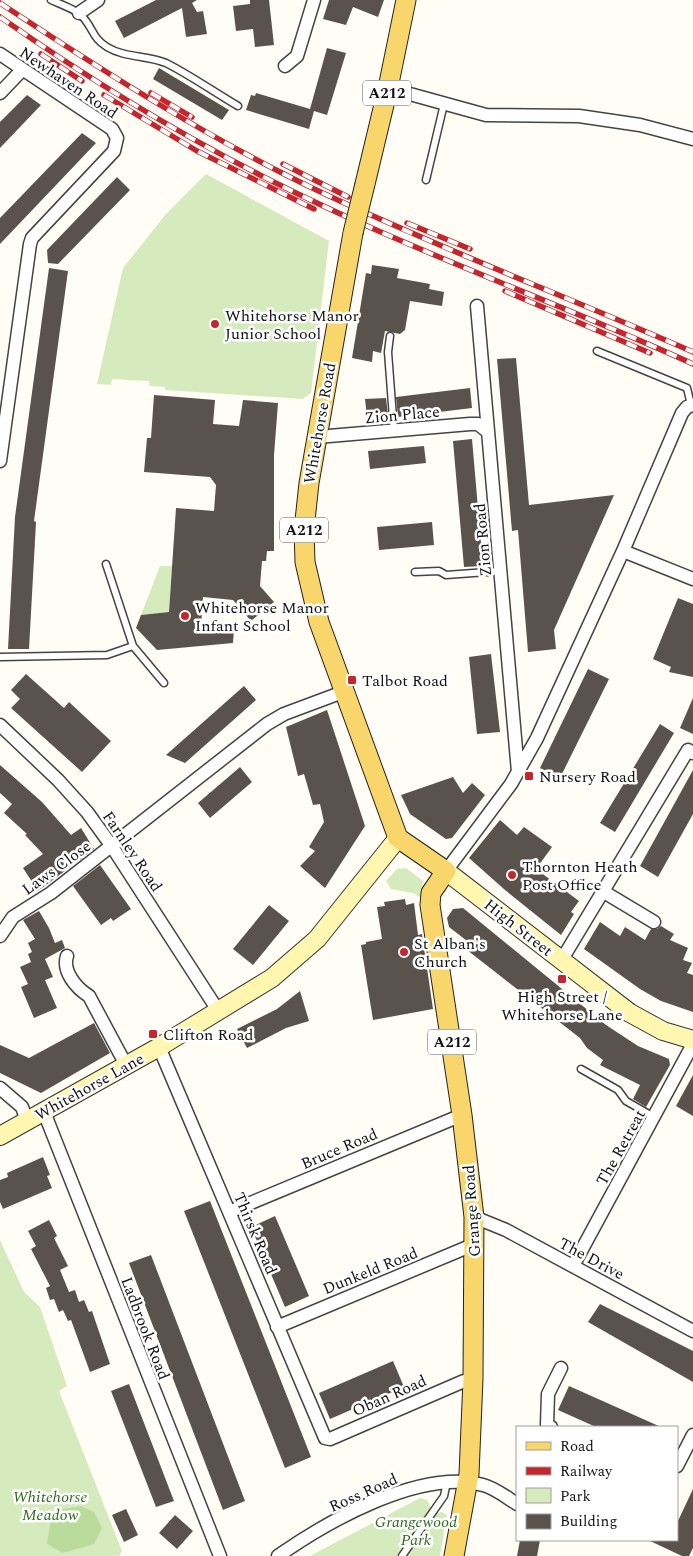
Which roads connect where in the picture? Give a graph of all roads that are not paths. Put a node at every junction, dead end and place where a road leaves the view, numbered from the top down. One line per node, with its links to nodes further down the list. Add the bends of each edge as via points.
1 (51, 0): 5 (lane)
2 (98, 0): 5 (street)
3 (314, 0): 7 (street, via 297,56)
4 (406, 0): 9 (main road, Whitehorse Road / A212)
5 (79, 13): 12 (lane, via 96,39 106,46 119,53 164,62)
6 (0, 54): 8 (street, Newhaven Road)
7 (285, 66)
8 (22, 70): 10 (street); 22 (street, Newhaven Road, via 112,129 117,138 114,151 32,238)
9 (388, 88): 11 (street); 21 (main road, Whitehorse Road / A212, bridge, via 353,233)
10 (0, 93)
11 (444, 104): 13 (street, via 486,115 579,116 611,120); 14 (lane)
12 (238, 106)
13 (693, 139)
14 (426, 180)
15 (477, 306): 20 (street, Zion Road)
16 (390, 336): 19 (lane, via 388,352)
17 (597, 351): 18 (lane, via 687,388)
18 (692, 405): 23 (street, via 682,413)
19 (394, 431): 20 (street, Zion Place, via 478,424); 21 (street, Zion Place)
20 (488, 432): 26 (street, Zion Road)
21 (316, 437): 31 (main road, Whitehorse Road / A212, via 305,512 305,562 313,602)
22 (0, 461)
23 (623, 551): 27 (street); 34 (street, via 551,711)
24 (106, 564): 28 (lane)
25 (415, 572): 26 (lane, via 439,571 446,575)
26 (501, 572): 34 (street, Zion Road)
27 (693, 579)
28 (132, 646): 29 (lane, via 107,655); 30 (lane)
29 (0, 657)
30 (164, 684)
31 (343, 692): 35 (main road, Whitehorse Road / A212); 36 (street, via 267,724)
32 (0, 725): 36 (street, Farnley Road, via 74,796)
33 (691, 752): 38 (street)
34 (518, 772): 37 (street)
35 (398, 838): 37 (main road, High Street); 43 (main road, Whitehorse Lane, via 305,952)
36 (111, 846): 40 (street, Laws Close, via 51,893 13,917); 43 (street, Farnley Road)
37 (446, 871): 42 (main road, High Street); 50 (main road, Grange Road / A212, via 433,889 430,904)
38 (604, 892): 39 (street); 42 (street)
39 (654, 922)
40 (0, 936)
41 (68, 956): 46 (street, via 66,965 71,977 80,991 89,996)
42 (561, 961): 44 (main road, High Street, via 639,1019)
43 (219, 1012): 45 (main road, Whitehorse Lane)
44 (693, 1042): 51 (street, The Retreat)
45 (159, 1047): 46 (main road, Whitehorse Lane); 54 (street, Thirsk Road)
46 (126, 1065): 49 (main road, Whitehorse Lane)
47 (581, 1069): 51 (lane, via 618,1090 626,1101)
48 (0, 1088): 52 (street, via 22,1107)
49 (44, 1112): 52 (main road, Whitehorse Lane); 69 (street, Ladbrook Road)
50 (462, 1115): 54 (street, Bruce Road); 55 (main road, Grange Road / A212)
51 (655, 1117): 57 (street, The Retreat)
52 (27, 1121): 53 (main road, Whitehorse Lane)
53 (0, 1136)
54 (229, 1212): 58 (street, Thirsk Road)
55 (474, 1217): 56 (main road, Grange Road / A212); 57 (street, The Drive, via 490,1222)
56 (475, 1244): 58 (street, Dunkeld Road); 61 (main road, Grange Road / A212)
57 (573, 1266): 59 (street, The Drive)
58 (277, 1326): 63 (street, Thirsk Road)
59 (693, 1331)
60 (561, 1368): 62 (street, via 548,1394)
61 (473, 1380): 63 (street, Oban Road, via 464,1381 330,1439); 67 (main road, Grange Road / A212)
62 (548, 1426)
63 (321, 1432)
64 (693, 1435): 65 (street)
65 (678, 1464)
66 (447, 1482): 67 (street, Ross Road); 70 (street, Ross Road, via 392,1495 303,1538); 71 (lane, via 444,1496)
67 (469, 1482): 68 (street, Ross Road, via 493,1489); 72 (main road, Grange Road / A212)
68 (516, 1503)
69 (220, 1556)
70 (278, 1556)
71 (402, 1556)
72 (454, 1556)

